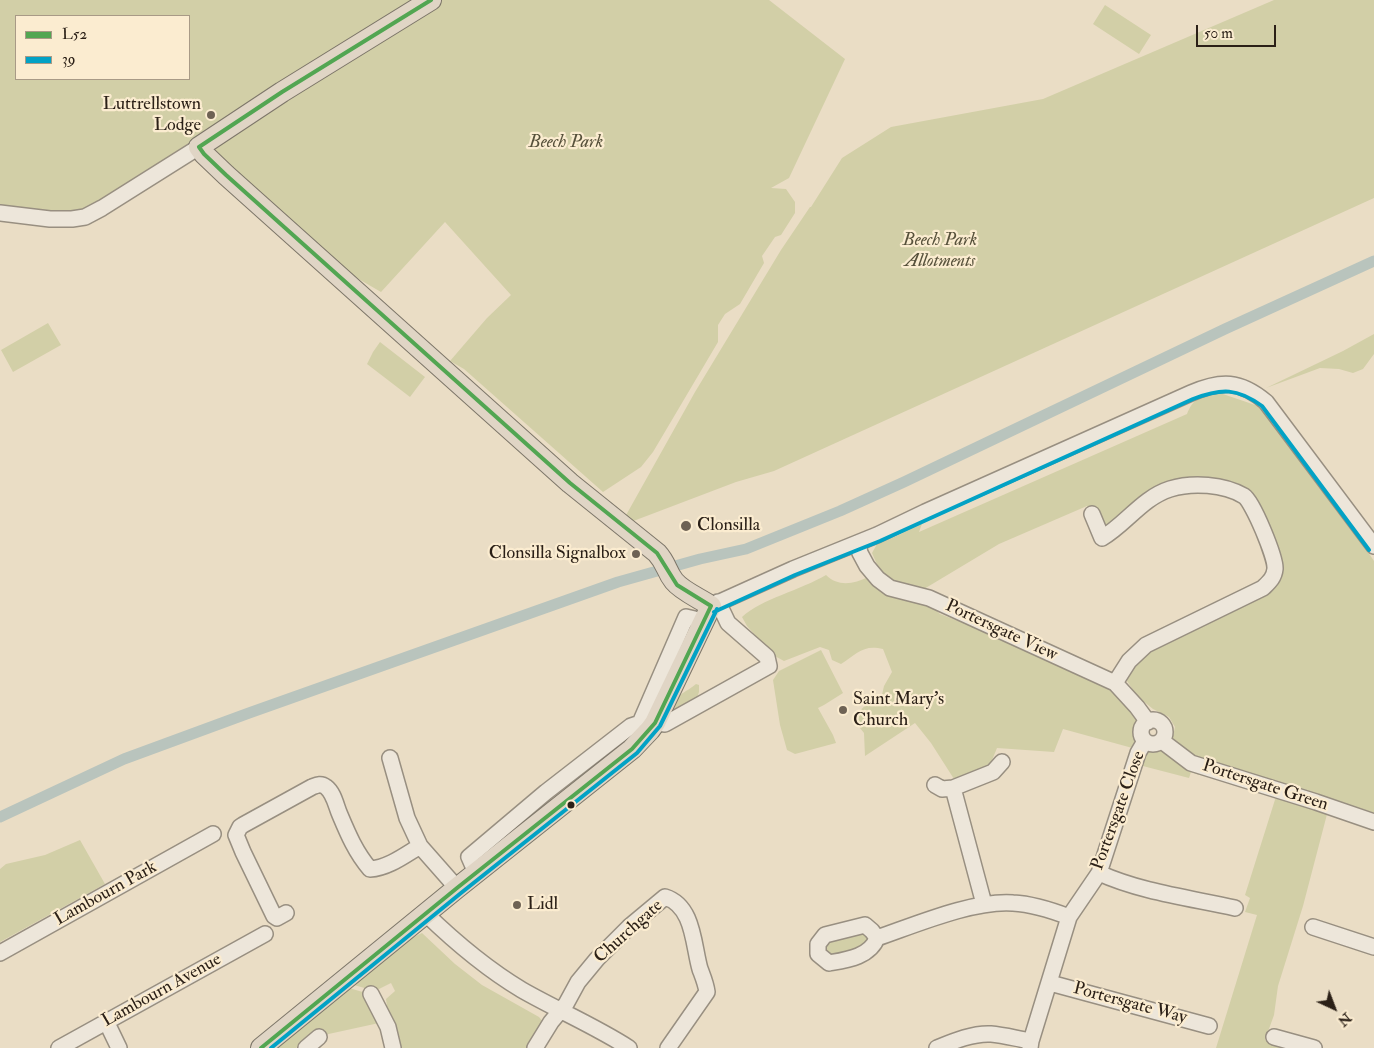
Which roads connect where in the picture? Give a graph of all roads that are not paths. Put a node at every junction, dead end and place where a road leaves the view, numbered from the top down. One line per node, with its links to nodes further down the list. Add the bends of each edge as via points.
1 (431, 0): 2 (main road)
2 (198, 147): 3 (street, via 84,217 50,219); 7 (main road, via 245,193 570,483 636,535 668,569 678,586)
3 (0, 213)
4 (1092, 514): 8 (street, via 1102,538 1143,504 1170,489 1207,485 1230,490 1246,497 1265,534 1275,567 1273,578 1263,588 1146,645)
5 (858, 543): 6 (street, via 1201,389 1231,385 1254,392 1266,402); 7 (street, via 797,567); 8 (street, Portersgate View, via 867,566 890,588 929,598)
6 (1374, 546)
7 (711, 609): 10 (main road, via 675,663); 10 (street, via 767,657 769,666 665,724)
8 (1115, 683): 9 (street, Portersgate View)
9 (1148, 722): 11 (street, via 1142,730); 12 (street, via 1155,720 1162,724 1165,732)
10 (648, 725): 21 (main road, via 632,749 552,800)
11 (1145, 741): 12 (street, via 1152,744); 20 (street, Portersgate Close, via 1138,753)
12 (1162, 741): 17 (street, Portersgate Green, via 1191,763)
13 (390, 758): 19 (street, via 407,818)
14 (1002, 762): 16 (street, via 993,772)
15 (935, 785): 16 (street, via 942,789)
16 (953, 788): 22 (street)
17 (1374, 822)
18 (213, 834): 31 (street, Lambourn Park)
19 (420, 846): 21 (street); 24 (street, via 386,866 370,869 350,840 332,793 320,784 312,787 243,825 236,835 274,916 277,918)
20 (1099, 873): 23 (street, via 1138,886); 26 (street, Portersgate Close)
21 (457, 888): 25 (main road)
22 (984, 904): 26 (street, via 1042,907); 29 (street)
23 (1235, 908)
24 (286, 913)
25 (426, 914): 34 (street, via 496,973); 42 (main road)
26 (1069, 917): 32 (street, Portersgate Close)
27 (1313, 927): 30 (street)
28 (265, 934): 35 (street, Lambourn Avenue)
29 (877, 938)
30 (1374, 947)
31 (0, 954)
32 (1050, 983): 36 (street, Portersgate Way); 39 (street, Portersgate Close)
33 (371, 994): 44 (street, via 388,1027)
34 (561, 1010): 45 (street); 46 (street); 47 (street, Churchgate, via 585,973 606,949 657,903 670,899 683,910 692,929 708,992)
35 (106, 1021): 40 (street, Lambourn Avenue); 41 (street)
36 (1209, 1026)
37 (1274, 1036): 49 (street)
38 (319, 1037): 43 (street)
39 (1031, 1044): 48 (street, via 982,1034)
40 (59, 1048)
41 (119, 1048)
42 (261, 1048)
43 (306, 1048)
44 (393, 1048)
45 (535, 1048)
46 (629, 1048)
47 (668, 1048)
48 (938, 1048)
49 (1314, 1048)

